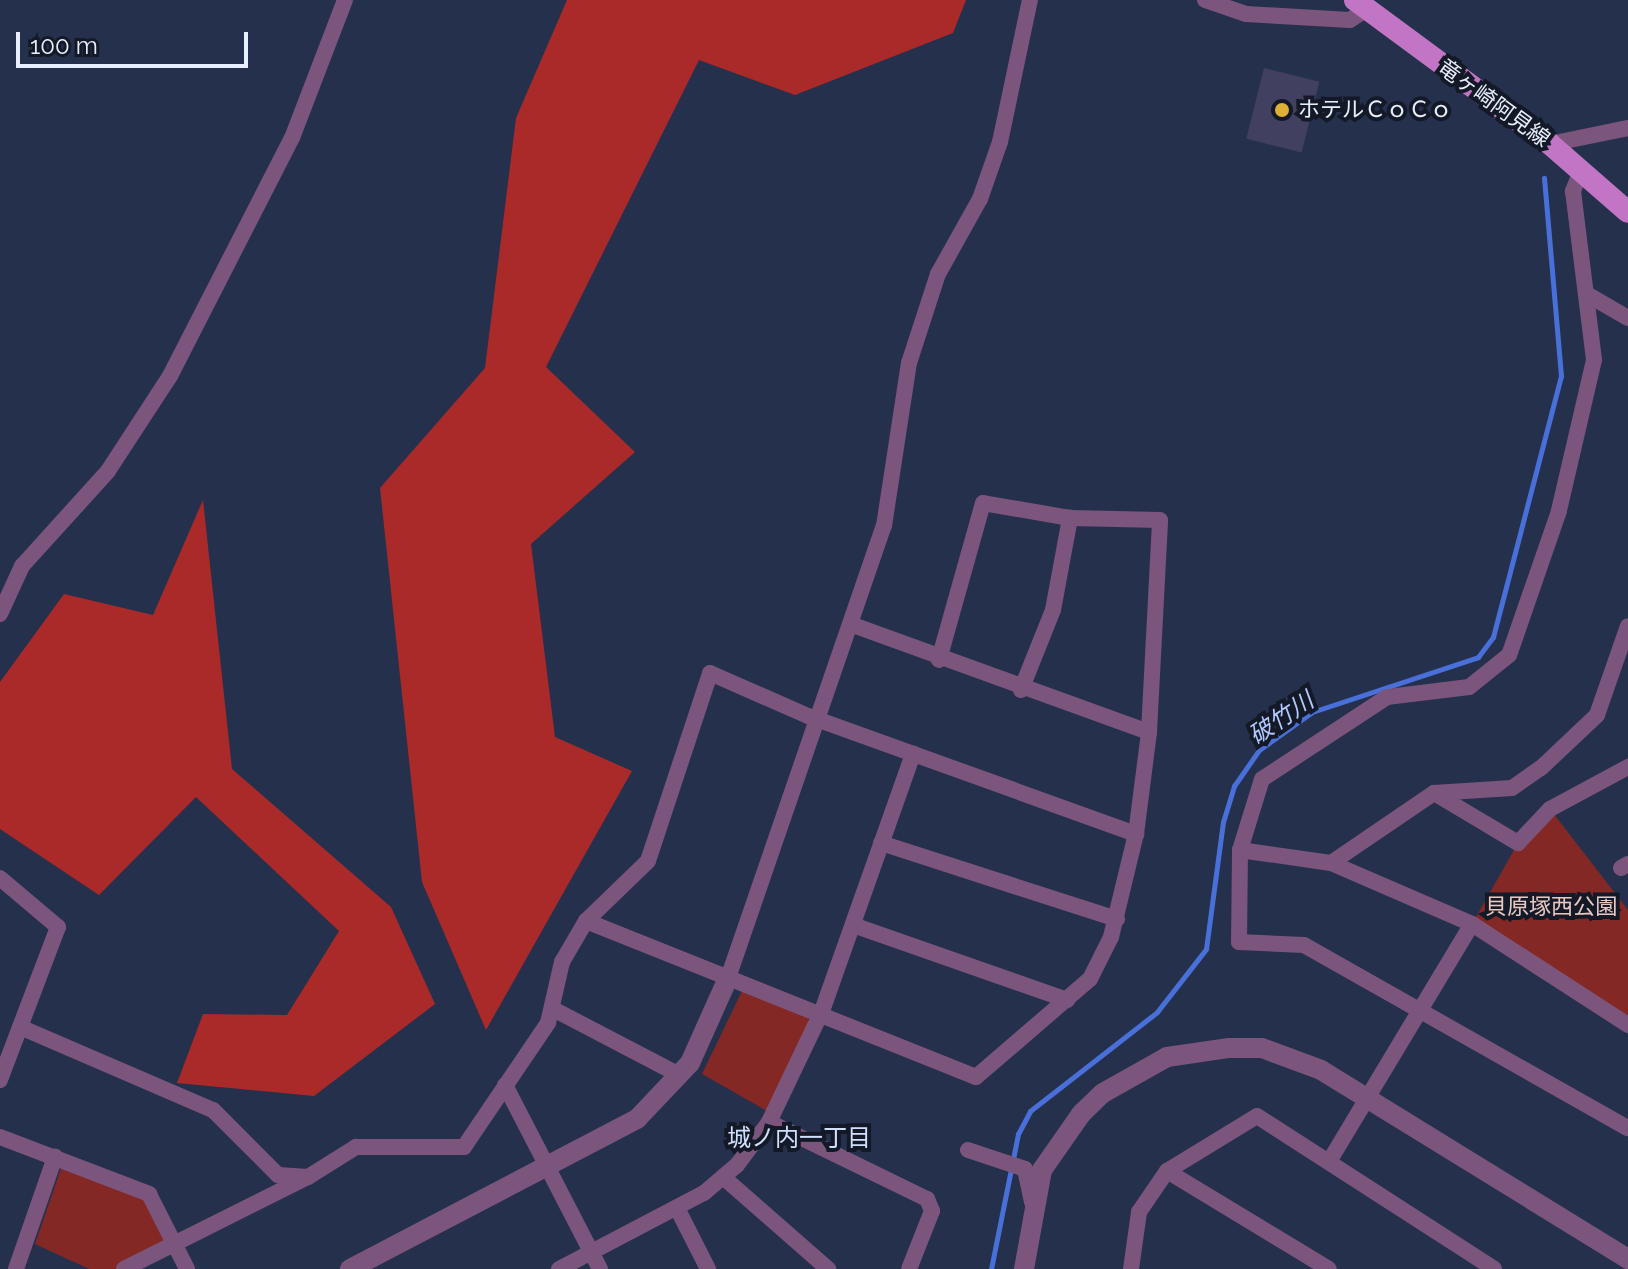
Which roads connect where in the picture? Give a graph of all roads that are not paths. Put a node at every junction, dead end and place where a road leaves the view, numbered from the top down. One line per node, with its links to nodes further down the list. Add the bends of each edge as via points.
1 (345, 0): 12 (street, via 292,138 170,376 108,471 22,566)
2 (1030, 0): 13 (street, via 1000,142 980,199 938,274 909,363 884,526)
3 (1205, 0): 4 (street, via 1276,16 1350,20)
4 (1361, 4): 6 (main road, 竜ヶ崎阿見線)
5 (1628, 128): 6 (street)
6 (1550, 144): 7 (main road, 竜ヶ崎阿見線)
7 (1581, 171): 8 (main road, 竜ヶ崎阿見線); 9 (street, via 1573,191)
8 (1628, 212)
9 (1590, 296): 10 (street); 24 (street, via 1594,360 1584,407 1559,511 1509,655 1469,687 1387,697 1262,779)
10 (1628, 318)
11 (1070, 518): 15 (street, via 983,503); 16 (street, via 1053,610); 18 (street, via 1160,520)
12 (0, 614)
13 (853, 625): 15 (street); 17 (street)
14 (1628, 626): 21 (street, via 1597,715 1541,768 1512,788)
15 (939, 660): 16 (street)
16 (1021, 690): 18 (street)
17 (820, 720): 19 (street); 28 (street, via 710,673 648,861); 31 (street)
18 (1149, 732): 22 (street)
19 (913, 754): 22 (street); 23 (street)
20 (1628, 767): 21 (street, via 1550,809 1518,843)
21 (1434, 793): 25 (street)
22 (1136, 834): 27 (street)
23 (881, 843): 27 (street); 30 (street)
24 (1240, 850): 25 (street); 33 (street, via 1239,942 1304,945)
25 (1331, 863): 29 (street)
26 (0, 878): 37 (street, via 58,927)
27 (1117, 919): 32 (street, via 1090,979)
28 (586, 921): 31 (street); 34 (street, via 562,962)
29 (1472, 924): 33 (street); 36 (street)
30 (853, 925): 32 (street); 35 (street)
31 (728, 978): 35 (street); 39 (street)
32 (1067, 1000): 35 (street, via 976,1077)
33 (1423, 1006): 42 (street); 44 (street)
34 (553, 1009): 39 (street); 41 (street)
35 (822, 1011): 43 (street)
36 (1628, 1025)
37 (20, 1027): 38 (street); 51 (street, via 213,1110 278,1175)
38 (6, 1044): 40 (street)
39 (681, 1076): 49 (street, via 628,1126)
40 (0, 1080)
41 (505, 1085): 49 (street); 51 (street, via 464,1147 356,1147)
42 (1367, 1099): 48 (street); 53 (street, via 1321,1070 1262,1048 1167,1057 1103,1093 1081,1114 1057,1143); 57 (street)
43 (769, 1122): 52 (street); 67 (street, via 927,1199 932,1211)
44 (1628, 1128)
45 (0, 1137): 47 (street)
46 (968, 1150): 53 (street, via 1019,1166)
47 (55, 1157): 55 (street, via 149,1194); 59 (street)
48 (1330, 1160): 50 (street, via 1257,1116); 71 (street)
49 (548, 1168): 56 (street); 62 (street)
50 (1167, 1171): 58 (street, via 1139,1212); 70 (street)
51 (308, 1177): 55 (street)
52 (723, 1177): 54 (street); 66 (street)
53 (1032, 1202): 68 (street)
54 (678, 1210): 56 (street); 65 (street)
55 (173, 1243): 60 (street); 61 (street)
56 (592, 1252): 63 (street); 64 (street)
57 (1625, 1260)
58 (1132, 1264): 69 (street)
59 (16, 1269)
60 (124, 1269)
61 (187, 1269)
62 (350, 1269)
63 (559, 1269)
64 (600, 1269)
65 (708, 1269)
66 (828, 1269)
67 (909, 1269)
68 (1024, 1269)
69 (1148, 1269)
70 (1329, 1269)
71 (1494, 1269)

